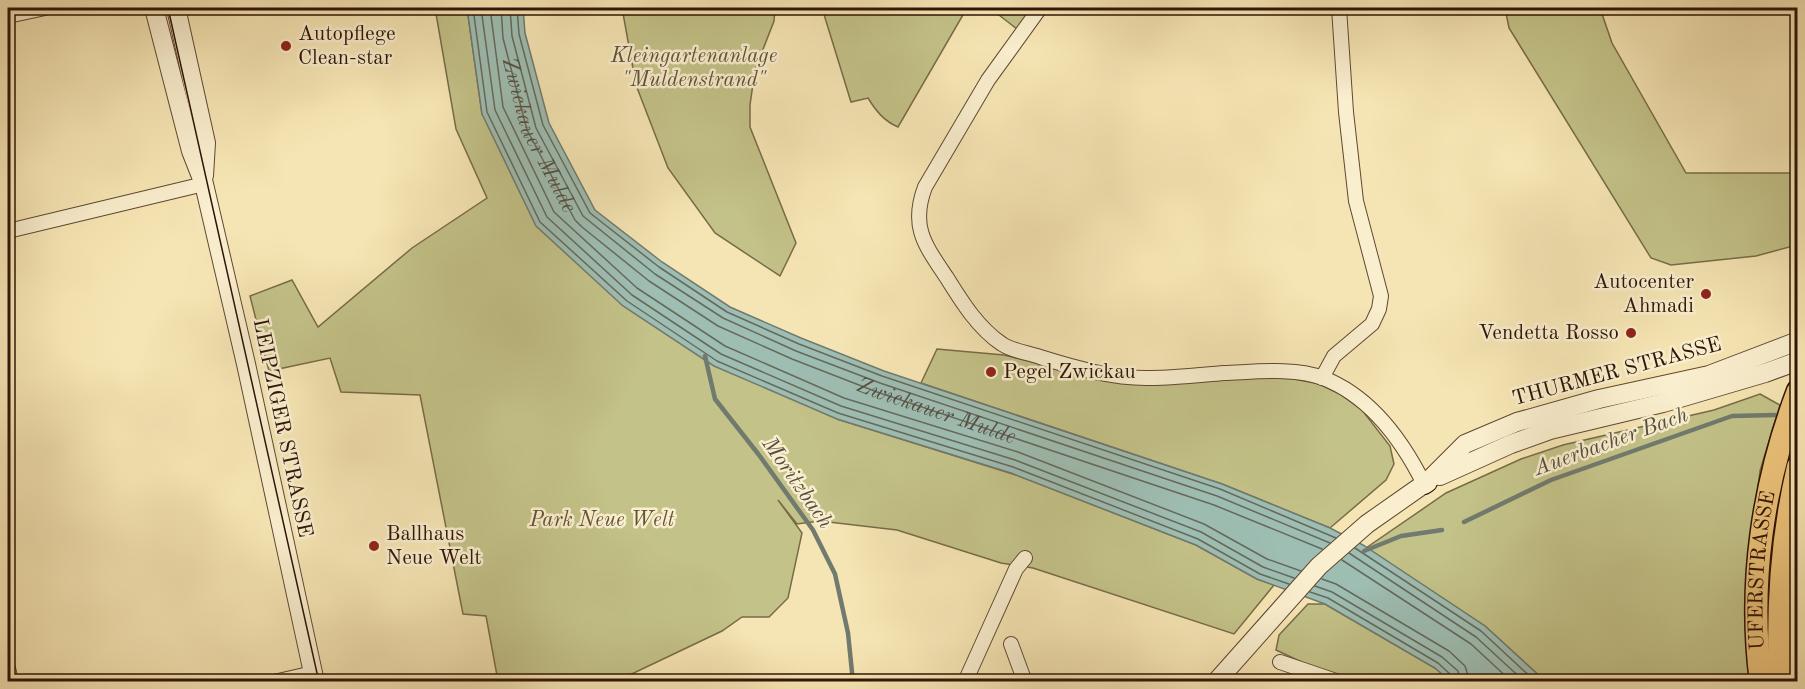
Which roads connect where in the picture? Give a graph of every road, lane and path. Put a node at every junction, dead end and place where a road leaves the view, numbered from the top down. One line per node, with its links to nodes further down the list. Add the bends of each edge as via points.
1 (45, 8): 6 (street)
2 (154, 8): 7 (street, LEIPZIGER STRASSE, via 191,151)
3 (176, 8): 7 (street, LEIPZIGER STRASSE, via 206,143)
4 (1040, 8): 11 (street, via 988,80 925,187 919,204 918,224 926,245 961,300 1003,345 1103,374 1150,378 1278,370)
5 (1339, 8): 11 (street, via 1356,201 1381,296 1372,324 1334,356)
6 (8, 16)
7 (204, 184): 8 (street); 19 (street, LEIPZIGER STRASSE)
8 (8, 231)
9 (1797, 341): 14 (street, THURMER STRASSE, via 1709,375 1517,422 1466,444)
10 (1797, 361): 14 (street, THURMER STRASSE, via 1663,403 1550,430)
11 (1322, 378): 14 (street, via 1371,407)
12 (1794, 400): 26 (main road, UFERSTRASSE, via 1773,469 1762,529 1756,621)
13 (1797, 467): 27 (main road, UFERSTRASSE, via 1782,549)
14 (1426, 483): 24 (street, THURMER STRASSE, via 1367,524 1319,566)
15 (1025, 558): 22 (street, via 1016,568)
16 (1011, 644): 23 (street)
17 (1280, 662): 25 (street)
18 (8, 668): 20 (street)
19 (314, 677): 21 (street)
20 (10, 681)
21 (274, 681)
22 (965, 681)
23 (1025, 681)
24 (1216, 681)
25 (1338, 681)
26 (1761, 681)
27 (1780, 681)

